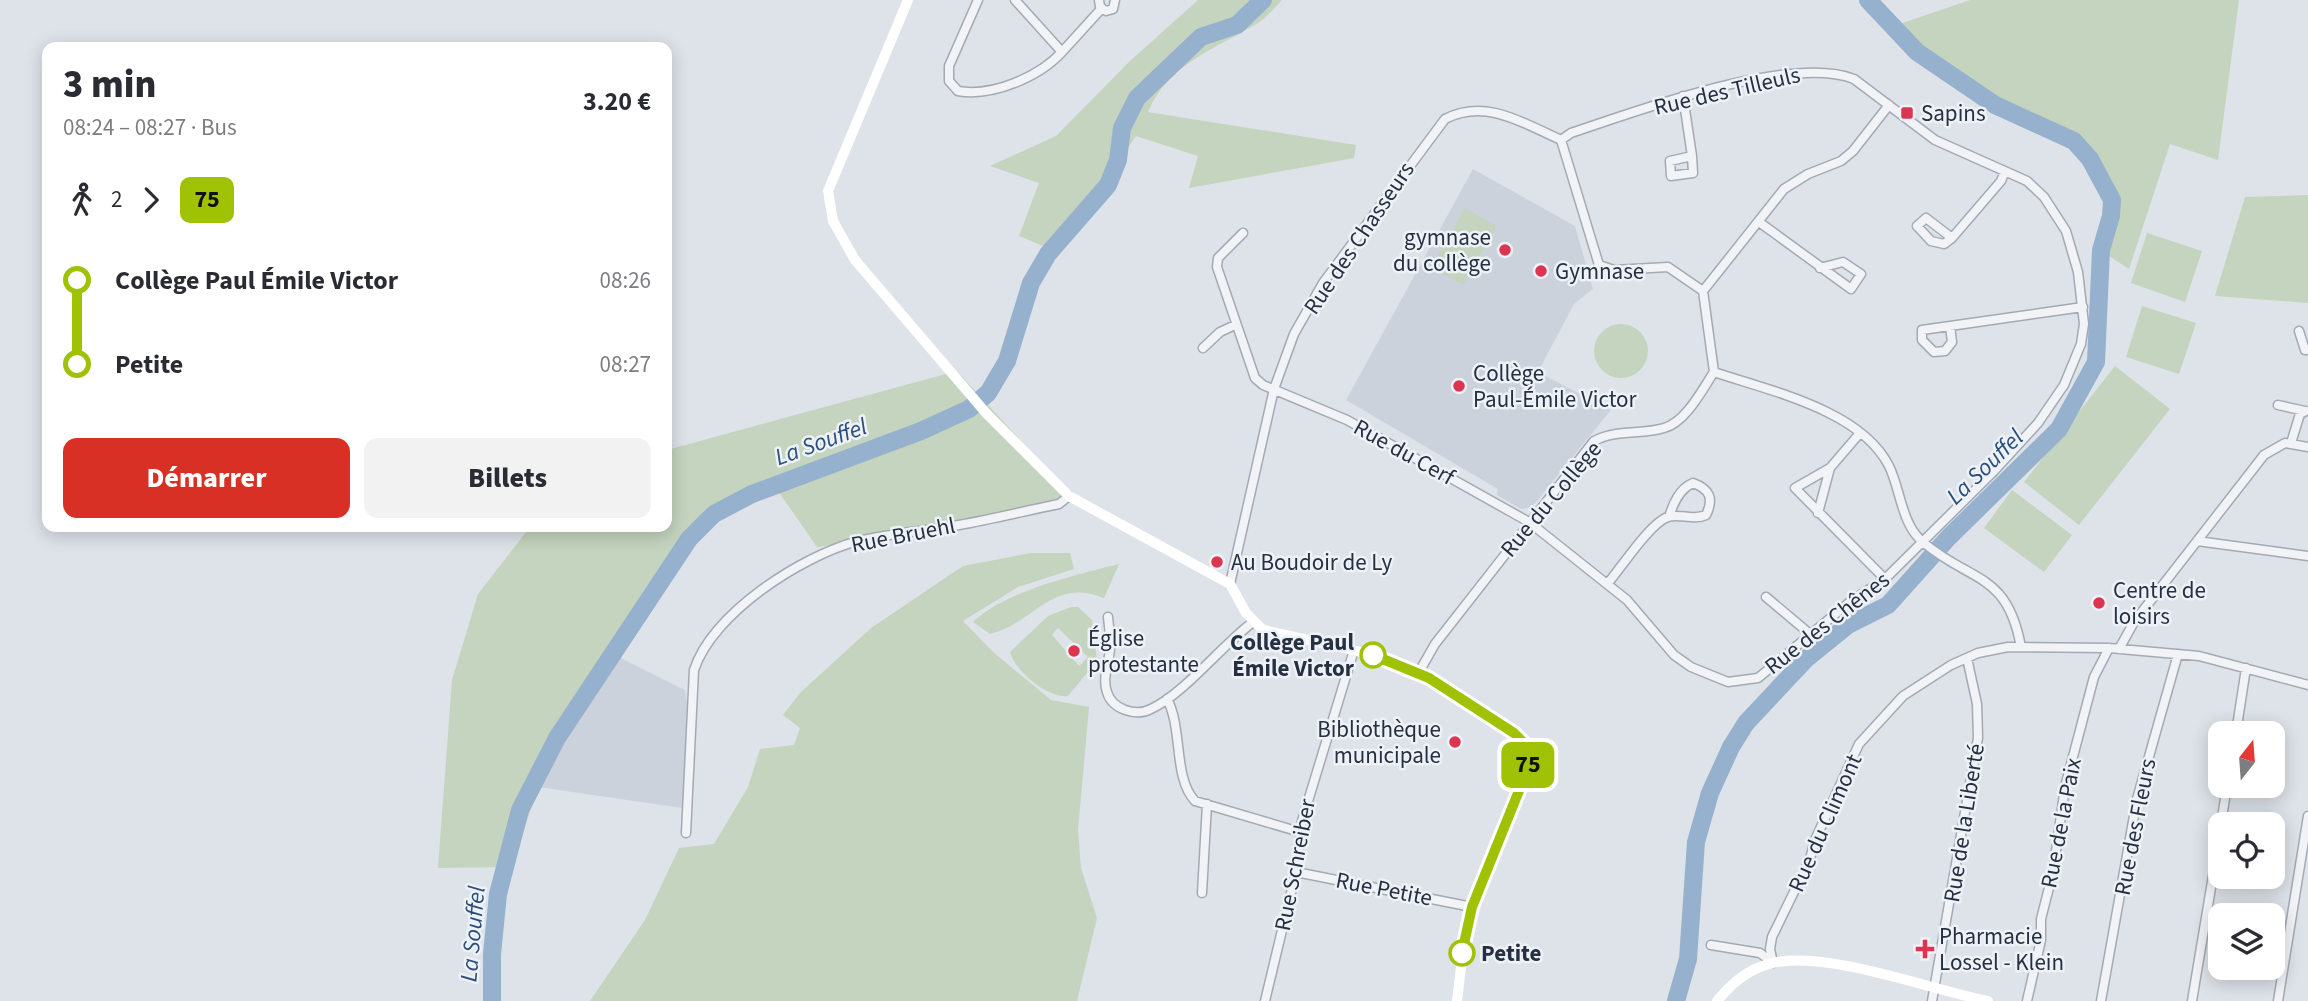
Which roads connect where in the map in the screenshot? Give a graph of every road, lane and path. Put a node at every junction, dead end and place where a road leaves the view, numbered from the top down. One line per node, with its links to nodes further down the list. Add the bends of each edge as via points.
1 (908, 0): 31 (street, via 830,183 833,220 855,260 970,396)
2 (978, 0): 6 (street, via 950,66 949,80 958,91 972,94 1035,76)
3 (1015, 0): 6 (street)
4 (1115, 0): 5 (street, via 1112,9)
5 (1100, 4): 6 (street)
6 (1062, 52)
7 (1683, 96): 8 (street, Rue des Tilleuls, via 1815,71 1854,79); 9 (street, Rue des Tilleuls); 10 (street)
8 (1889, 105): 11 (street, Rue des Tilleuls, via 1951,150); 12 (street, via 1853,151 1784,189)
9 (1561, 140): 16 (street, via 1595,258 1604,269 1668,267); 24 (street, Rue des Chasseurs, via 1493,111 1460,112 1445,119 1323,283 1294,334)
10 (1692, 156)
11 (2005, 171): 14 (street); 17 (street, Rue des Tilleuls, via 2044,197 2066,231)
12 (1759, 222): 15 (street); 16 (street)
13 (1243, 233): 18 (street, via 1218,258 1217,267)
14 (1952, 238)
15 (1820, 268): 15 (street, via 1851,289 1861,274 1843,262)
16 (1703, 291): 23 (street)
17 (2083, 307): 19 (street); 36 (street, Rue des Chênes, via 2081,344 2049,409)
18 (1235, 326): 21 (street, via 1220,332); 24 (street, via 1255,378)
19 (1950, 326)
20 (2299, 331): 22 (street)
21 (1203, 348)
22 (2308, 350)
23 (1714, 372): 27 (street, via 1836,416); 34 (street, Rue du Collège, via 1678,420 1664,428 1594,440)
24 (1274, 388): 34 (street, Rue du Cerf, via 1348,420); 40 (street, Rue des Chasseurs)
25 (2278, 405): 26 (street)
26 (2307, 412): 28 (street, via 2299,417)
27 (1860, 433): 30 (street); 36 (street, via 1891,468 1905,513)
28 (2291, 443): 29 (street); 35 (street, via 2280,444 2264,455)
29 (2308, 447)
30 (1830, 468): 32 (street); 32 (street, via 1795,488)
31 (1069, 496): 40 (street); 59 (street, Rue Bruehl, via 1051,505 958,526 857,541 825,552 761,590 715,629 694,670)
32 (1818, 513): 38 (street)
33 (1669, 517): 33 (street, via 1706,515 1709,492 1693,483 1686,486); 39 (street, via 1657,523)
34 (1529, 522): 39 (street, Rue des Chênes); 52 (street, Rue du Collège, via 1435,644)
35 (2197, 541): 37 (street); 47 (street, via 2134,622)
36 (1923, 543): 38 (street, Rue des Chênes); 45 (street, via 1980,576 2003,598)
37 (2308, 556)
38 (1885, 579): 44 (street, Rue des Chênes)
39 (1608, 583): 44 (street, Rue des Chênes, via 1674,655 1720,680 1758,678)
40 (1230, 584): 43 (street)
41 (1766, 597): 44 (street)
42 (1108, 617): 54 (street, via 1108,695 1128,712 1148,711)
43 (1253, 622): 48 (street, via 1277,635); 54 (street)
44 (1810, 634)
45 (2021, 647): 46 (street, Rue du Climont); 50 (street, Rue du Climont)
46 (2109, 648): 47 (street, Rue du Climont); 72 (street, Rue de la Paix, via 2094,677 2065,787)
47 (2119, 649): 49 (street, Rue du Climont)
48 (1354, 650): 52 (street); 58 (street, Rue Schreiber)
49 (2178, 654): 51 (street, Rue du Climont); 73 (street, Rue des Fleurs, via 2137,799)
50 (1967, 658): 65 (street, Rue du Climont, via 1903,696 1854,752 1772,937); 66 (street, Rue de la Liberté, via 1978,704 1978,738)
51 (2246, 668): 53 (street, Rue du Climont); 55 (street)
52 (1419, 673): 63 (street, via 1523,739 1530,753)
53 (2308, 685)
54 (1167, 699): 56 (street, via 1174,712 1189,795)
55 (2238, 721)
56 (1207, 804): 58 (street); 62 (street)
57 (2308, 816): 75 (street)
58 (1300, 832): 60 (street, Rue Schreiber)
59 (685, 833)
60 (1296, 872): 63 (street, Rue Petite); 67 (street, Rue Schreiber)
61 (2211, 889): 74 (street)
62 (1202, 893)
63 (1472, 907): 68 (street, via 1464,933)
64 (1711, 945): 65 (street, via 1760,953)
65 (1773, 963): 66 (street, via 1824,963); 69 (street, via 1748,972)
66 (1936, 988): 70 (street, Rue de la Liberté); 71 (street)
67 (1265, 1001)
68 (1457, 1001)
69 (1717, 1001)
70 (1932, 1001)
71 (1988, 1001)
72 (2027, 1001)
73 (2101, 1001)
74 (2192, 1001)
75 (2278, 1001)

